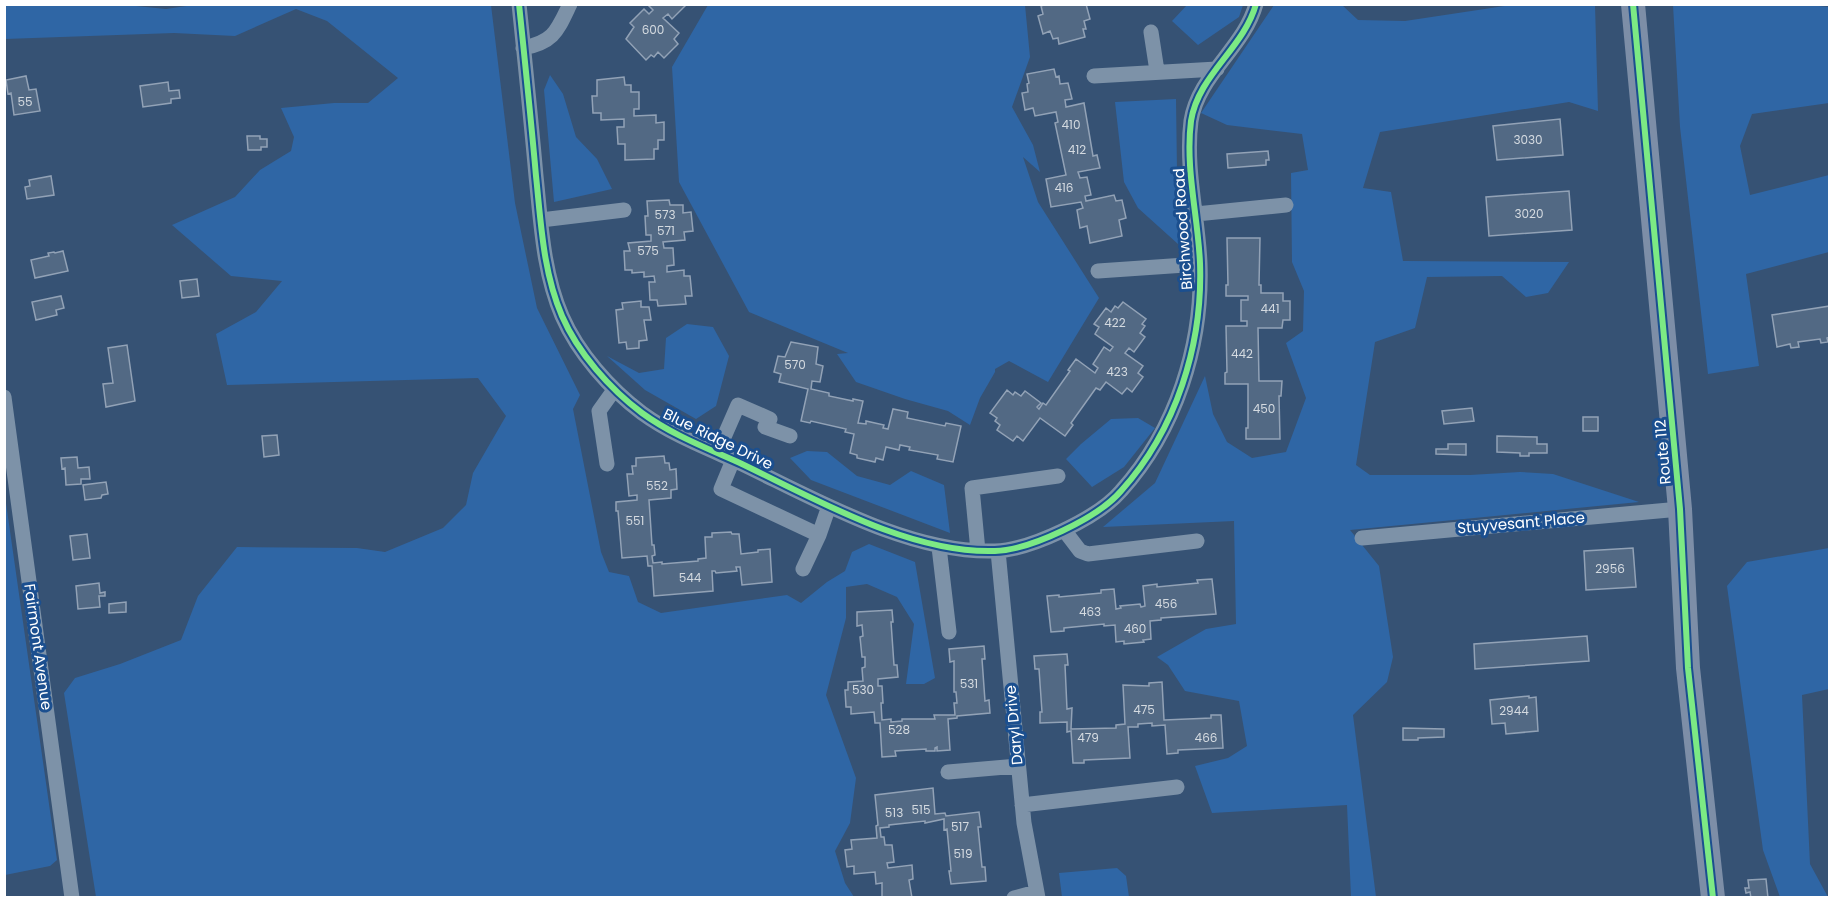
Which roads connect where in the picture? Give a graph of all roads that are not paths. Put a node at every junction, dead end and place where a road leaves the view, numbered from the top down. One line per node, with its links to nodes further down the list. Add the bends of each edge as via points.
1 (519, 4): 6 (street, Blue Ridge Drive)
2 (570, 4): 6 (street, via 551,37)
3 (1256, 4): 7 (street, Birchwood Road, via 1252,21)
4 (1633, 4): 24 (main road, Route 112)
5 (1151, 32): 8 (street)
6 (524, 48): 13 (street, Blue Ridge Drive)
7 (1217, 69): 8 (street); 12 (street, Birchwood Road, via 1201,92 1191,120)
8 (1157, 71): 9 (street)
9 (1094, 76)
10 (1286, 204): 12 (street)
11 (624, 210): 13 (street)
12 (1196, 214): 14 (street, Birchwood Road)
13 (541, 220): 16 (street, Blue Ridge Drive, via 548,271 562,317 587,358)
14 (1200, 264): 15 (street); 25 (street, Birchwood Road, via 1199,310 1191,358 1164,430 1143,465 1118,495)
15 (1098, 271)
16 (614, 390): 19 (street, Blue Ridge Drive, via 645,416); 21 (street, via 599,411)
17 (4, 398): 39 (street, Fairmont Avenue)
18 (790, 436): 19 (street, via 765,427 770,419 738,405)
19 (717, 453): 20 (street, Blue Ridge Drive)
20 (733, 460): 23 (street, Blue Ridge Drive); 26 (street, via 721,489)
21 (607, 464)
22 (1058, 476): 30 (street, via 972,488)
23 (829, 506): 26 (street); 29 (street, Blue Ridge Drive)
24 (1680, 509): 27 (street, Stuyvesant Place); 41 (main road, Route 112, via 1689,668)
25 (1064, 530): 28 (street, via 1080,551 1088,554); 31 (street, Birchwood Road)
26 (819, 535): 32 (street)
27 (1362, 538)
28 (1197, 541)
29 (939, 547): 30 (street, Blue Ridge Drive); 33 (street)
30 (978, 551): 31 (street, Blue Ridge Drive)
31 (998, 552): 34 (street, Daryl Drive)
32 (803, 569)
33 (949, 632)
34 (1018, 766): 35 (street); 37 (street, Daryl Drive)
35 (948, 772)
36 (1177, 788): 37 (street)
37 (1022, 806): 38 (street, Daryl Drive)
38 (1037, 895): 40 (street)
39 (72, 897)
40 (1014, 897)
41 (1713, 897)

